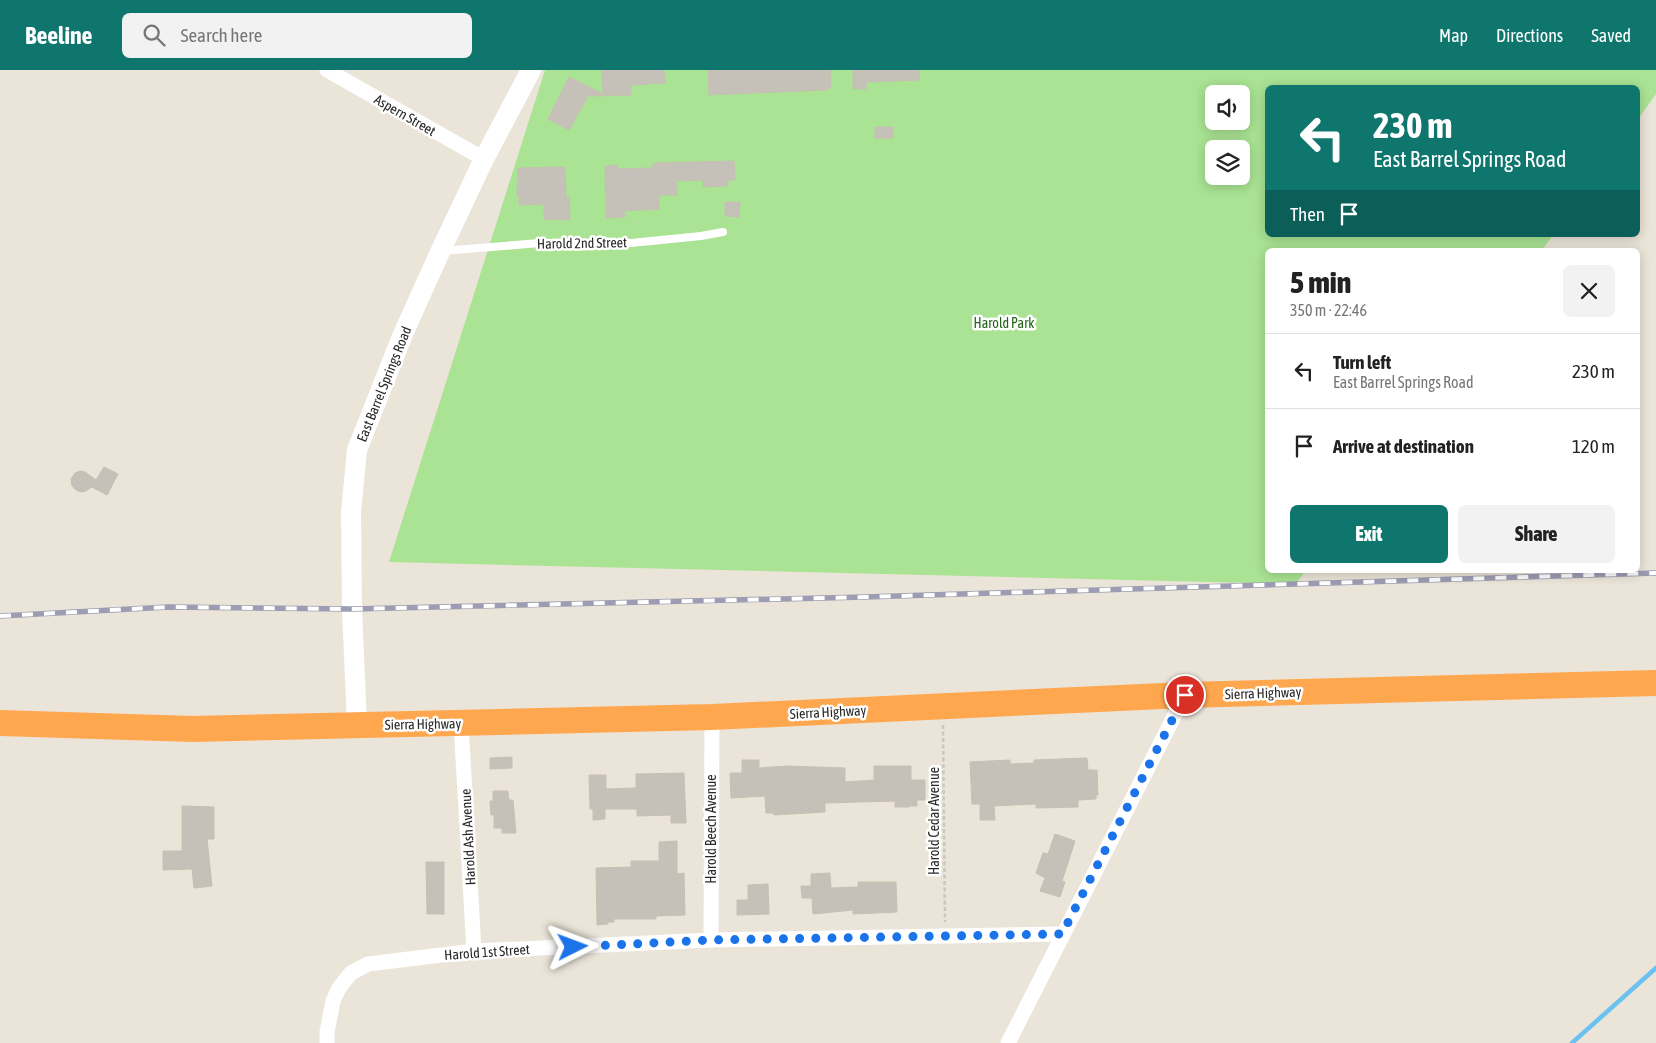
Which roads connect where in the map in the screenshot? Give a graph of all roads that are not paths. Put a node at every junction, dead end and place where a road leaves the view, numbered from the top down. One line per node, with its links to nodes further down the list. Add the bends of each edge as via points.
1 (327, 70): 3 (street, Aspern Street)
2 (531, 70): 3 (street, East Barrel Springs Road)
3 (484, 160): 5 (street, East Barrel Springs Road)
4 (723, 232): 5 (lane, Harold 2nd Street, via 631,243 540,243)
5 (440, 252): 11 (street, East Barrel Springs Road, via 357,450 351,541)
6 (1656, 683): 7 (highway, Sierra Highway)
7 (1185, 695): 8 (highway, Sierra Highway); 12 (street)
8 (712, 717): 10 (highway, Sierra Highway); 13 (street, Harold Beech Avenue)
9 (0, 723): 11 (highway, Sierra Highway, via 194,729)
10 (461, 723): 11 (highway, Sierra Highway); 14 (street, Harold Ash Avenue)
11 (357, 725)
12 (1062, 934): 13 (street, Harold 1st Street); 16 (street)
13 (711, 940): 14 (street, Harold 1st Street)
14 (474, 951): 15 (street, Harold 1st Street, via 368,964 351,972 338,988 333,1001 326,1032)
15 (327, 1043)
16 (1008, 1043)

